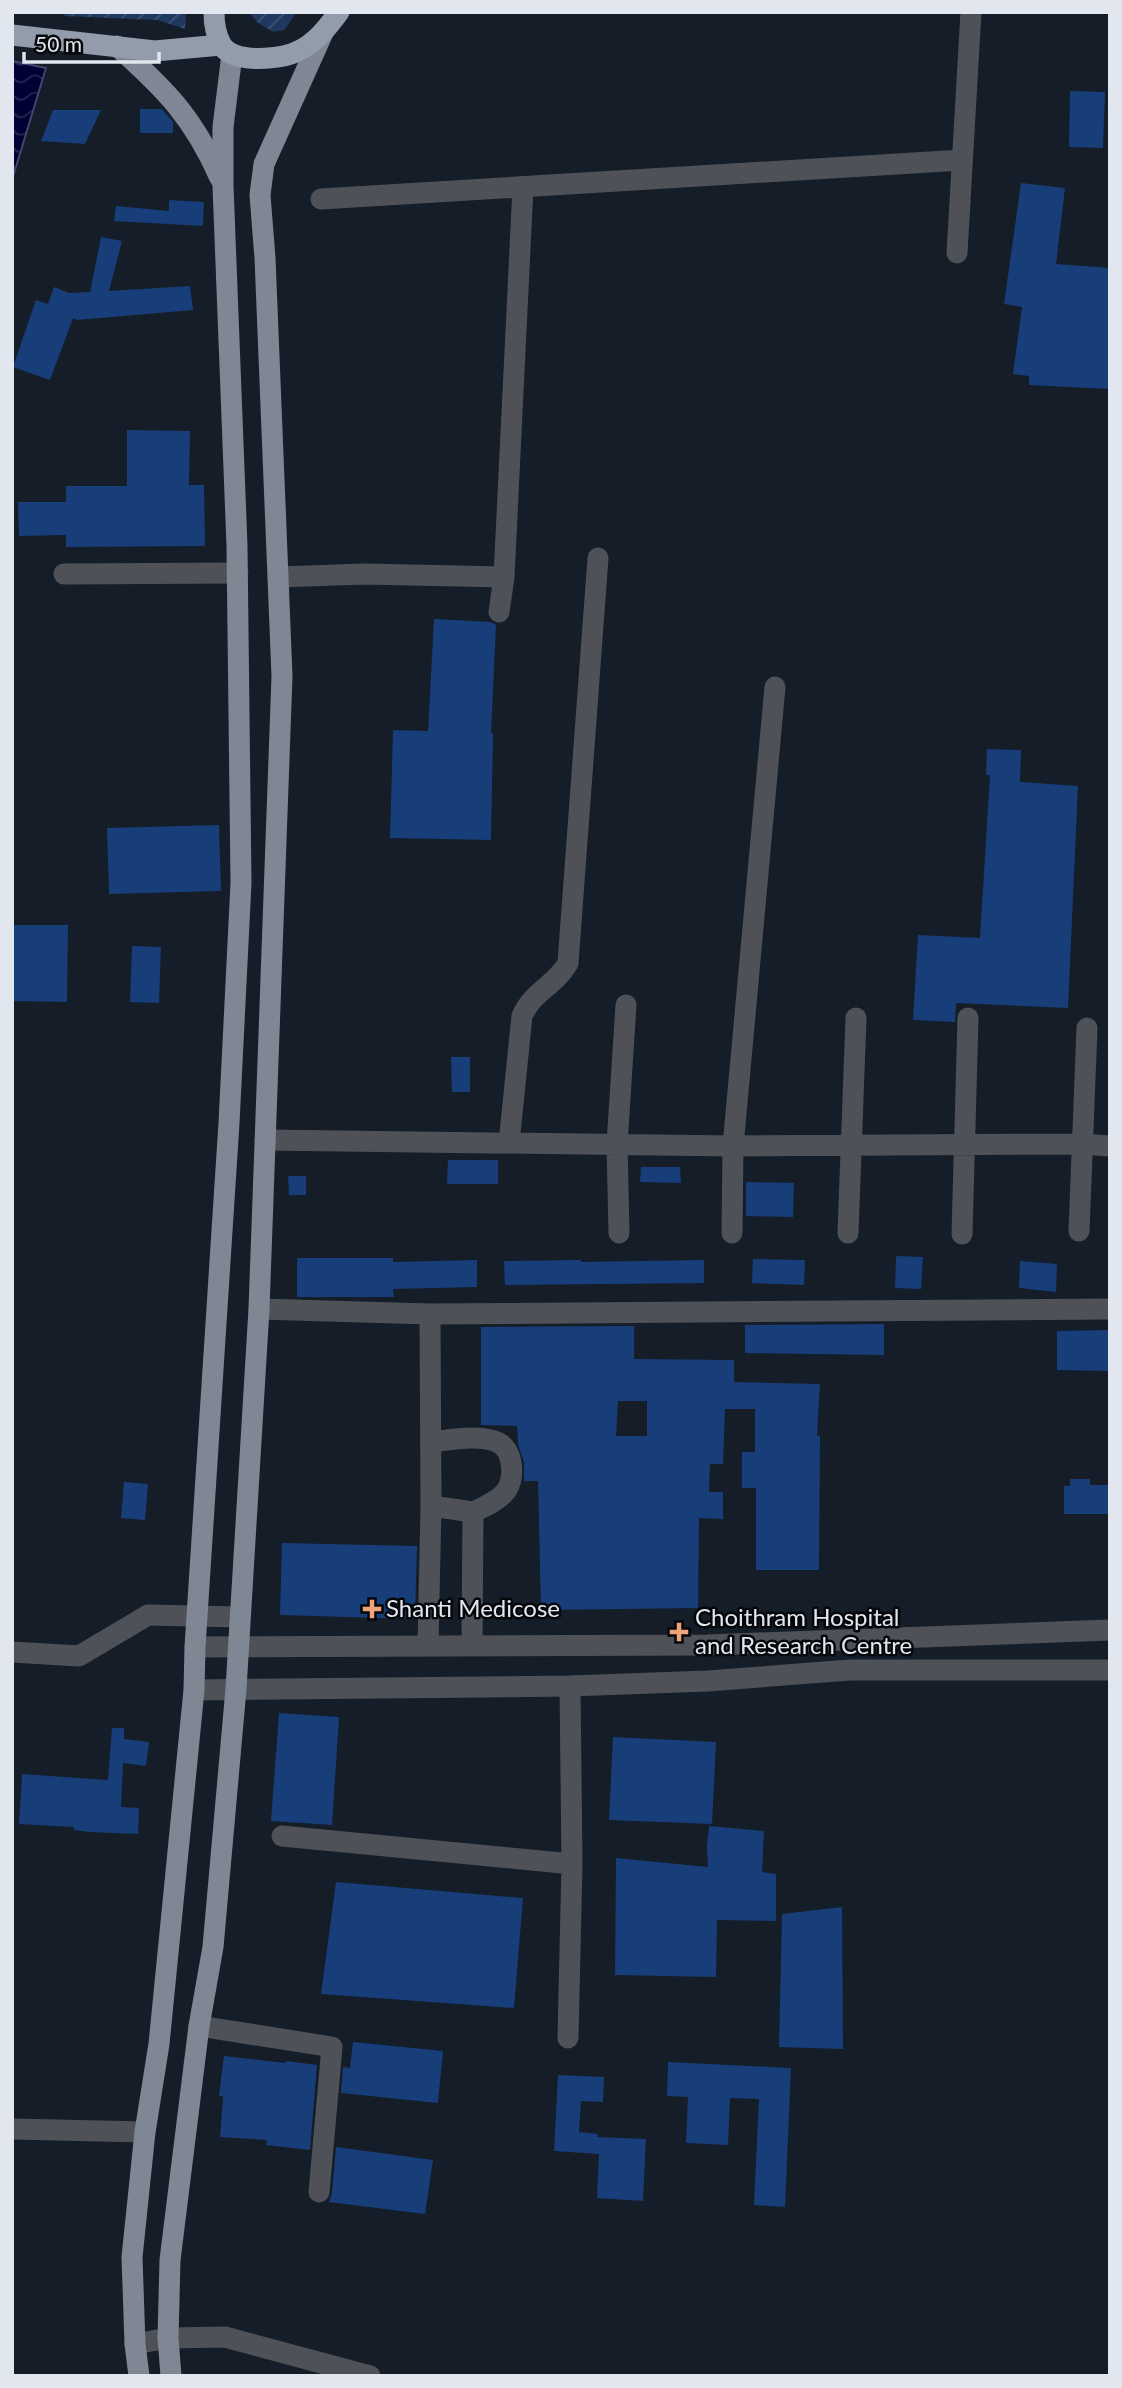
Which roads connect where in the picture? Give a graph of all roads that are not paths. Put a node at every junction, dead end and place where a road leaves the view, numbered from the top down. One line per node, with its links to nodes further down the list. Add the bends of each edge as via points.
1 (214, 12): 7 (highway)
2 (339, 12): 5 (highway)
3 (971, 12): 8 (street)
4 (12, 35): 6 (highway)
5 (322, 35): 7 (highway, via 296,52 271,58 249,58); 16 (main road, via 264,164 260,195)
6 (117, 46): 7 (highway, via 156,51); 9 (main road, via 187,117)
7 (226, 50): 9 (main road)
8 (962, 160): 10 (street); 12 (street)
9 (223, 187): 14 (main road)
10 (523, 187): 11 (street); 17 (street)
11 (321, 200)
12 (957, 253)
13 (598, 558): 25 (street, via 570,952 561,976 529,1001 522,1016)
14 (238, 573): 15 (street); 43 (main road, via 241,883)
15 (64, 574)
16 (278, 577): 17 (street); 24 (main road, via 282,676)
17 (504, 577): 18 (street)
18 (499, 612)
19 (775, 687): 29 (street)
20 (626, 1004): 26 (street)
21 (856, 1018): 30 (street)
22 (968, 1018): 28 (street)
23 (1087, 1028): 27 (street)
24 (265, 1140): 25 (street); 38 (main road)
25 (509, 1143): 26 (street)
26 (617, 1144): 29 (street); 33 (street)
27 (1082, 1144): 28 (street); 31 (street); 32 (street)
28 (965, 1145): 30 (street); 36 (street)
29 (733, 1146): 30 (street); 34 (street)
30 (851, 1146): 35 (street)
31 (1110, 1146)
32 (1079, 1231)
33 (619, 1233)
34 (732, 1233)
35 (848, 1233)
36 (962, 1234)
37 (1110, 1309): 39 (street)
38 (259, 1310): 39 (street); 44 (main road)
39 (430, 1314): 40 (street)
40 (431, 1442): 41 (street); 42 (street, via 485,1439 507,1451 511,1475 507,1490)
41 (431, 1506): 42 (street); 46 (street)
42 (473, 1512): 47 (street)
43 (197, 1617): 44 (street); 49 (main road); 51 (street, via 148,1615 79,1656)
44 (239, 1617): 50 (main road)
45 (1110, 1630): 48 (street)
46 (428, 1644): 47 (street); 50 (street)
47 (472, 1644): 48 (street)
48 (707, 1645): 53 (street)
49 (195, 1647): 50 (street); 56 (main road)
50 (237, 1648): 55 (main road)
51 (12, 1652)
52 (1110, 1670): 53 (street, via 850,1670)
53 (708, 1681): 54 (street)
54 (570, 1686): 55 (street); 58 (street)
55 (236, 1689): 56 (street); 59 (main road, via 213,1947)
56 (194, 1690): 62 (main road, via 159,2044)
57 (282, 1836): 58 (street)
58 (572, 1864): 60 (street)
59 (200, 2026): 63 (street, via 332,2047); 64 (main road, via 170,2260)
60 (568, 2038)
61 (12, 2129): 62 (street)
62 (145, 2132): 65 (main road, via 132,2257)
63 (319, 2192)
64 (168, 2338): 65 (street); 67 (main road); 68 (street, via 225,2337)
65 (135, 2344): 66 (main road)
66 (139, 2376)
67 (171, 2376)
68 (370, 2376)

